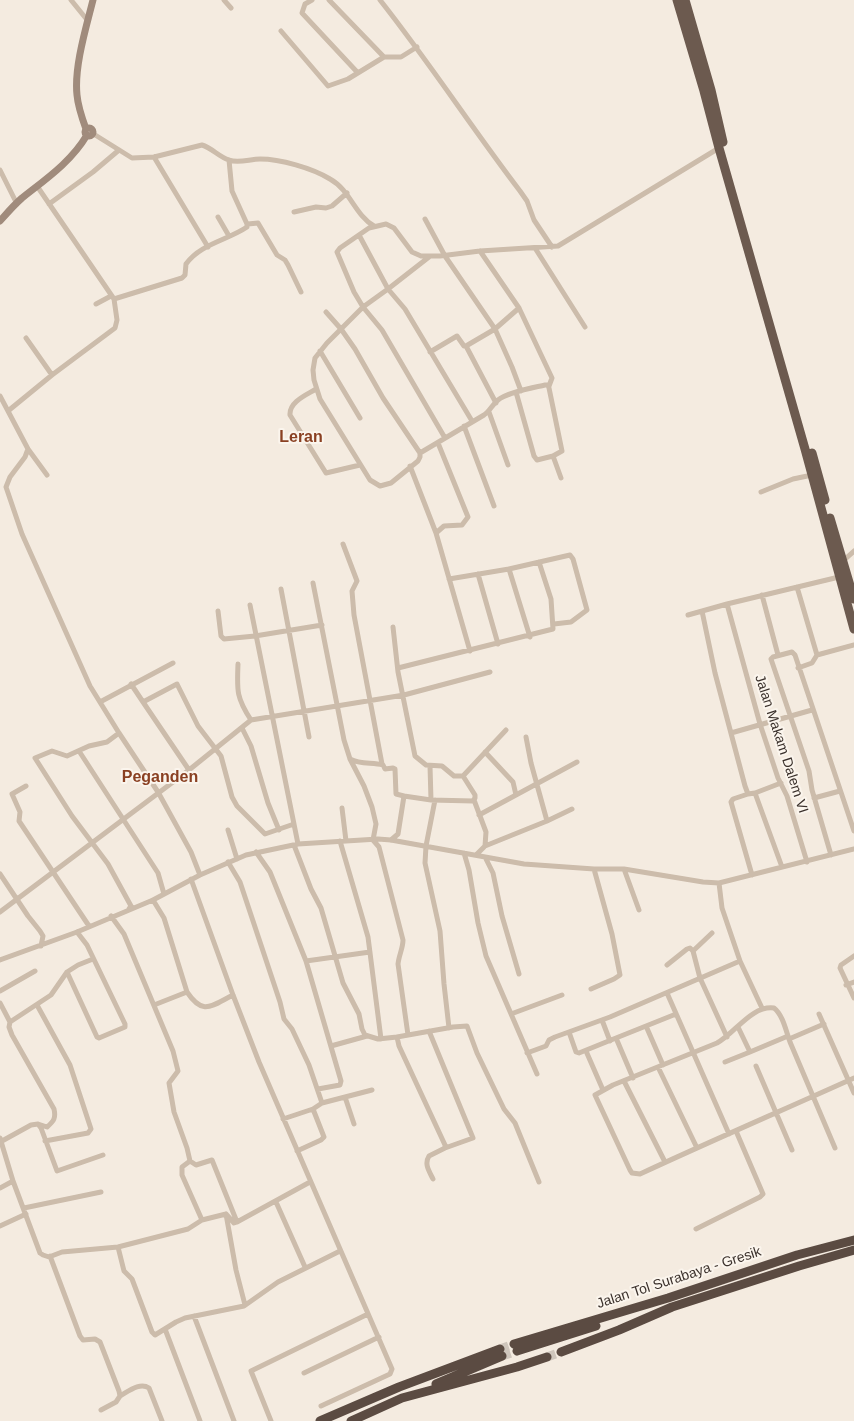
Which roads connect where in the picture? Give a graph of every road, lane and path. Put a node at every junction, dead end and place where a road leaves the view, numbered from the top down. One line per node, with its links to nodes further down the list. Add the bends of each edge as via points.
1 (71, 0): 10 (street)
2 (93, 0): 10 (main road)
3 (224, 0): 9 (street)
4 (312, 0): 14 (street, via 305,4 302,13)
5 (329, 0): 13 (street)
6 (380, 0): 12 (street)
7 (677, 0): 16 (highway)
8 (685, 0): 72 (highway)
9 (231, 8)
10 (88, 22): 15 (main road, via 76,94)
11 (281, 31): 14 (street, via 328,86)
12 (417, 47): 13 (street, via 401,57); 34 (street, via 527,201 534,220)
13 (384, 57): 14 (street)
14 (358, 74)
15 (89, 133): 17 (street); 21 (main road, via 72,156)
16 (719, 148): 34 (street, via 567,242); 72 (highway)
17 (119, 150): 18 (street, via 132,158); 24 (street)
18 (154, 157): 19 (street, via 202,145); 33 (street)
19 (229, 160): 22 (street, via 279,161 327,177); 29 (street, via 232,191)
20 (0, 170): 23 (street)
21 (37, 186): 23 (main road); 24 (street)
22 (347, 193): 25 (street, via 332,206); 30 (street, via 362,216)
23 (16, 204): 26 (main road)
24 (49, 204): 41 (street)
25 (294, 212)
26 (1, 216)
27 (218, 217): 32 (street)
28 (425, 219): 37 (street)
29 (248, 224): 32 (street); 40 (street, via 258,223 275,252 288,265)
30 (374, 226): 31 (street); 38 (street, via 391,225 412,252)
31 (359, 235): 39 (street); 43 (street, via 337,252)
32 (228, 236): 33 (street)
33 (208, 247): 41 (street, via 187,262 184,276)
34 (552, 247): 35 (street)
35 (535, 248): 36 (street); 46 (street)
36 (480, 252): 37 (street); 44 (street)
37 (445, 256): 38 (street); 48 (street)
38 (429, 257): 39 (street)
39 (388, 289): 43 (street); 52 (street, via 405,309)
40 (301, 292)
41 (112, 297): 42 (street); 53 (street, via 117,320 115,328)
42 (96, 304)
43 (363, 307): 47 (street); 64 (street, via 382,330)
44 (519, 308): 48 (street); 54 (street, via 552,378)
45 (326, 312): 47 (street)
46 (585, 327)
47 (341, 329): 51 (street); 67 (street)
48 (495, 329): 50 (street); 56 (street, via 512,366)
49 (26, 338): 53 (street)
50 (466, 346): 52 (street, via 457,336); 58 (street)
51 (320, 351): 55 (street, via 314,363); 61 (street)
52 (430, 352): 62 (street)
53 (52, 375): 59 (street)
54 (549, 386): 56 (street); 68 (street, via 562,451)
55 (316, 389): 69 (street); 69 (street, via 293,404 290,415 326,473)
56 (518, 392): 58 (street); 68 (street, via 537,460)
57 (0, 396): 59 (street)
58 (496, 402): 60 (street)
59 (8, 411): 66 (street)
60 (489, 412): 62 (street); 70 (street)
61 (360, 418)
62 (472, 421): 63 (street)
63 (464, 426): 64 (street); 76 (street)
64 (445, 438): 65 (street)
65 (438, 443): 67 (street); 77 (street, via 468,518 462,524 444,526)
66 (28, 449): 73 (street); 116 (street, via 8,480 6,490 22,534)
67 (420, 453): 71 (street, via 419,459)
68 (553, 456): 74 (street)
69 (360, 465): 71 (street, via 370,480 380,486 391,483)
70 (508, 465)
71 (410, 466): 77 (street)
72 (815, 474): 75 (street); 80 (highway); 84 (highway)
73 (47, 476)
74 (561, 478)
75 (761, 492)
76 (494, 506)
77 (436, 533): 85 (street)
78 (343, 544): 115 (street, via 356,581 352,591 354,615)
79 (854, 551): 80 (street)
80 (843, 561): 90 (highway)
81 (540, 562): 82 (street); 96 (street, via 551,599); 96 (street, via 571,556 587,609 571,622)
82 (509, 569): 83 (street); 102 (street)
83 (478, 574): 85 (street); 103 (street)
84 (839, 577): 87 (street); 99 (highway)
85 (449, 579): 105 (street)
86 (313, 583): 97 (street)
87 (797, 587): 89 (street); 107 (street)
88 (281, 589): 100 (street)
89 (762, 595): 91 (street); 106 (street)
90 (854, 599)
91 (727, 604): 94 (street); 124 (street, Jalan Makam Dalem VI)
92 (250, 605): 101 (street)
93 (218, 611): 101 (street, via 223,638)
94 (702, 612): 95 (street); 128 (street)
95 (688, 615)
96 (554, 624): 102 (street, via 550,632)
97 (322, 625): 100 (street); 118 (street)
98 (393, 627): 110 (street)
99 (854, 629)
100 (289, 630): 101 (street); 119 (street)
101 (255, 636): 121 (street)
102 (530, 636): 103 (street)
103 (498, 644): 105 (street)
104 (854, 645): 107 (street)
105 (470, 651): 110 (street)
106 (778, 654): 111 (street, via 793,652); 122 (street, via 771,659)
107 (817, 655): 111 (street, via 812,664)
108 (174, 663): 113 (street)
109 (238, 664): 123 (street, via 237,693)
110 (398, 668): 114 (street)
111 (798, 668): 120 (street)
112 (490, 672): 114 (street)
113 (132, 684): 116 (street); 117 (street)
114 (404, 694): 115 (street); 137 (street, via 416,756)
115 (370, 701): 118 (street); 136 (street)
116 (100, 702): 127 (street)
117 (143, 702): 131 (street, via 178,684 198,726); 138 (street)
118 (338, 706): 119 (street); 134 (street)
119 (304, 710): 121 (street); 129 (street)
120 (812, 710): 122 (street); 143 (street)
121 (272, 716): 123 (street); 157 (street)
122 (789, 716): 124 (street); 149 (street, via 804,756)
123 (251, 720): 125 (street)
124 (760, 724): 128 (street); 141 (street, Jalan Makam Dalem VI)
125 (242, 728): 131 (street); 159 (street)
126 (506, 730): 133 (street)
127 (118, 733): 132 (street, via 107,742); 144 (street)
128 (731, 733): 146 (street)
129 (309, 737)
130 (526, 737): 140 (street)
131 (215, 748): 138 (street); 159 (street, via 222,758 237,806 265,834)
132 (79, 750): 155 (street); 164 (street, via 66,756 52,751 36,758)
133 (485, 752): 139 (street); 147 (street, via 513,782)
134 (350, 759): 136 (street, via 359,763); 161 (street, via 372,807 376,824)
135 (577, 762): 140 (street)
136 (382, 764): 148 (street, via 385,768 394,769 396,794)
137 (430, 766): 139 (street, via 442,766 454,776); 150 (street)
138 (189, 770): 144 (street)
139 (463, 776): 151 (street, via 475,795)
140 (536, 783): 147 (street); 156 (street)
141 (781, 783): 145 (street); 176 (street, Jalan Makam Dalem VI)
142 (26, 786): 180 (street, via 12,794 20,812 19,820)
143 (840, 791): 149 (street); 160 (street)
144 (158, 792): 155 (street); 182 (street)
145 (755, 793): 146 (street); 177 (street)
146 (748, 794): 183 (street, via 731,802)
147 (516, 795): 154 (street)
148 (404, 796): 150 (street); 162 (street, via 398,834)
149 (814, 798): 172 (street)
150 (433, 800): 151 (street); 166 (street)
151 (474, 800): 154 (street)
152 (342, 808): 163 (street)
153 (572, 809): 156 (street)
154 (479, 815): 167 (street, via 486,828)
155 (123, 819): 164 (street); 186 (street, via 158,873)
156 (547, 821): 167 (street)
157 (294, 824): 159 (street); 165 (street)
158 (228, 830): 174 (street)
159 (279, 830)
160 (854, 831)
161 (373, 840): 162 (street); 163 (street); 234 (street, via 379,847 403,940 398,964)
162 (391, 840): 166 (street)
163 (343, 841): 165 (street); 198 (street)
164 (93, 843): 180 (street); 189 (street, via 119,882 131,906)
165 (296, 845): 169 (street); 200 (street)
166 (426, 846): 170 (street); 231 (street, via 425,863 440,931)
167 (485, 846): 171 (street)
168 (854, 849): 172 (street)
169 (256, 852): 174 (street); 204 (street, via 270,872)
170 (464, 853): 171 (street); 223 (street, via 486,956)
171 (476, 855): 173 (street)
172 (830, 855): 176 (street)
173 (485, 857): 178 (street, via 524,864); 208 (street, via 493,873)
174 (237, 859): 175 (street)
175 (228, 862): 182 (street); 253 (street, via 240,882 284,1018)
176 (807, 862): 177 (street)
177 (782, 867): 183 (street)
178 (594, 869): 179 (street); 212 (street, via 620,974)
179 (624, 869): 185 (street); 190 (street)
180 (54, 872): 187 (street); 193 (street)
181 (0, 874): 187 (street)
182 (200, 874): 184 (street)
183 (752, 875): 185 (street)
184 (191, 879): 186 (street); 216 (street)
185 (720, 883): 203 (street, via 722,908)
186 (164, 894): 188 (street)
187 (18, 900): 191 (street); 196 (street, via 40,930 43,936)
188 (153, 900): 189 (street); 214 (street, via 164,918)
189 (129, 910): 192 (street)
190 (638, 910)
191 (0, 912)
192 (111, 916): 193 (street); 221 (street, via 124,934)
193 (90, 926): 194 (street)
194 (77, 932): 196 (street); 201 (street)
195 (712, 933): 197 (street)
196 (41, 946): 202 (street)
197 (693, 951): 205 (street, via 687,949); 209 (street)
198 (370, 952): 200 (street); 238 (street)
199 (854, 956): 211 (street, via 840,967)
200 (336, 957): 204 (street); 235 (street, via 345,990)
201 (92, 959): 207 (street); 207 (street, via 125,1027 97,1037)
202 (0, 960)
203 (740, 961): 209 (street); 222 (street)
204 (306, 962): 241 (street)
205 (666, 965)
206 (35, 970): 213 (street)
207 (67, 972): 220 (street, via 51,995)
208 (519, 974)
209 (700, 978): 215 (street); 237 (street)
210 (854, 982): 211 (street)
211 (846, 985): 218 (street)
212 (591, 989)
213 (0, 991)
214 (187, 992): 216 (street, via 203,1008); 221 (street)
215 (667, 993): 224 (street); 226 (street)
216 (232, 995): 262 (street)
217 (562, 995): 223 (street)
218 (854, 998)
219 (0, 1003): 227 (street)
220 (37, 1005): 227 (street); 268 (street, via 70,1065 91,1129 88,1133)
221 (154, 1005): 275 (street, via 177,1065 178,1073 169,1083 174,1112)
222 (762, 1008): 230 (street); 239 (street, via 776,1009)
223 (510, 1014): 244 (street)
224 (676, 1014): 229 (street); 245 (street)
225 (819, 1014): 228 (street)
226 (602, 1020): 233 (street); 240 (street)
227 (10, 1022): 263 (street, via 12,1035 54,1109 52,1123 47,1127)
228 (824, 1024): 239 (street); 251 (street)
229 (646, 1026): 240 (street); 247 (street)
230 (738, 1027): 237 (street); 243 (street)
231 (449, 1028): 232 (street); 280 (street, via 467,1026 504,1109 515,1123)
232 (429, 1030): 234 (street); 269 (street, via 473,1138)
233 (569, 1032): 242 (street, via 576,1052); 244 (street, via 555,1036 544,1046)
234 (408, 1035): 236 (street)
235 (367, 1036): 238 (street); 241 (street)
236 (397, 1037): 238 (street); 269 (street)
237 (727, 1037): 245 (street)
238 (381, 1038)
239 (788, 1038): 243 (street); 258 (street)
240 (613, 1039): 242 (street); 250 (street)
241 (331, 1046): 253 (street, via 341,1083)
242 (586, 1051): 255 (street)
243 (750, 1052): 246 (street)
244 (527, 1053): 249 (street)
245 (692, 1053): 247 (street); 266 (street)
246 (725, 1062)
247 (660, 1066): 250 (street); 270 (street)
248 (756, 1066): 261 (street)
249 (537, 1074)
250 (633, 1078): 252 (street)
251 (851, 1079): 256 (street); 258 (street)
252 (624, 1081): 255 (street); 276 (street)
253 (318, 1089): 259 (street)
254 (372, 1090): 257 (street)
255 (603, 1090): 276 (street, via 595,1094 596,1099 632,1173 640,1174)
256 (854, 1093)
257 (346, 1097): 259 (street); 264 (street)
258 (813, 1097): 261 (street); 271 (street)
259 (322, 1103): 260 (street)
260 (313, 1109): 262 (street); 273 (street, via 324,1137)
261 (776, 1113): 265 (street); 272 (street)
262 (283, 1119): 273 (street)
263 (38, 1124): 267 (street); 268 (street)
264 (354, 1124)
265 (736, 1131): 266 (street); 289 (street, via 763,1194)
266 (729, 1134): 270 (street)
267 (1, 1140): 278 (street)
268 (45, 1141): 274 (street, via 57,1171)
269 (445, 1148): 277 (street, via 428,1158 426,1164)
270 (697, 1148): 276 (street)
271 (835, 1148)
272 (792, 1150)
273 (297, 1151): 279 (street)
274 (103, 1155)
275 (190, 1161): 286 (street, via 182,1167 182,1175); 287 (street, via 196,1165 212,1160)
276 (665, 1162)
277 (433, 1179)
278 (13, 1181): 281 (street); 284 (street)
279 (310, 1182): 283 (street); 293 (street)
280 (539, 1182)
281 (0, 1188)
282 (101, 1192): 284 (street)
283 (276, 1202): 287 (street); 295 (street)
284 (25, 1211): 288 (street); 294 (street, via 40,1253)
285 (226, 1214): 286 (street); 287 (street, via 234,1223); 296 (street)
286 (202, 1220): 291 (street, via 188,1229)
287 (237, 1222)
288 (0, 1226)
289 (696, 1229)
290 (854, 1240): 297 (highway, Jalan Tol Surabaya - Gresik, via 796,1255 515,1347 634,1314)
291 (118, 1247): 294 (street); 300 (street, via 124,1271 132,1279 152,1332 155,1335)
292 (854, 1250): 297 (highway, Jalan Tol Surabaya - Gresik)
293 (340, 1251): 295 (street); 298 (street)
294 (50, 1256): 305 (street, via 80,1336 83,1340 100,1342)
295 (305, 1267): 296 (street, via 270,1286)
296 (245, 1305): 299 (street)
297 (672, 1307): 302 (highway, Jalan Tol Surabaya - Gresik)
298 (368, 1314): 301 (street); 312 (street, via 251,1372)
299 (194, 1316): 300 (street); 311 (street)
300 (165, 1329): 310 (street)
301 (379, 1337): 304 (street); 307 (street, via 392,1372)
302 (560, 1352)
303 (547, 1357): 306 (highway)
304 (304, 1373)
305 (120, 1396): 308 (street); 309 (street, via 141,1385 146,1386)
306 (402, 1398): 313 (highway, via 501,1352 399,1387); 314 (highway)
307 (320, 1406)
308 (101, 1410)
309 (162, 1421)
310 (200, 1421)
311 (234, 1421)
312 (271, 1421)
313 (320, 1421)
314 (351, 1421)

